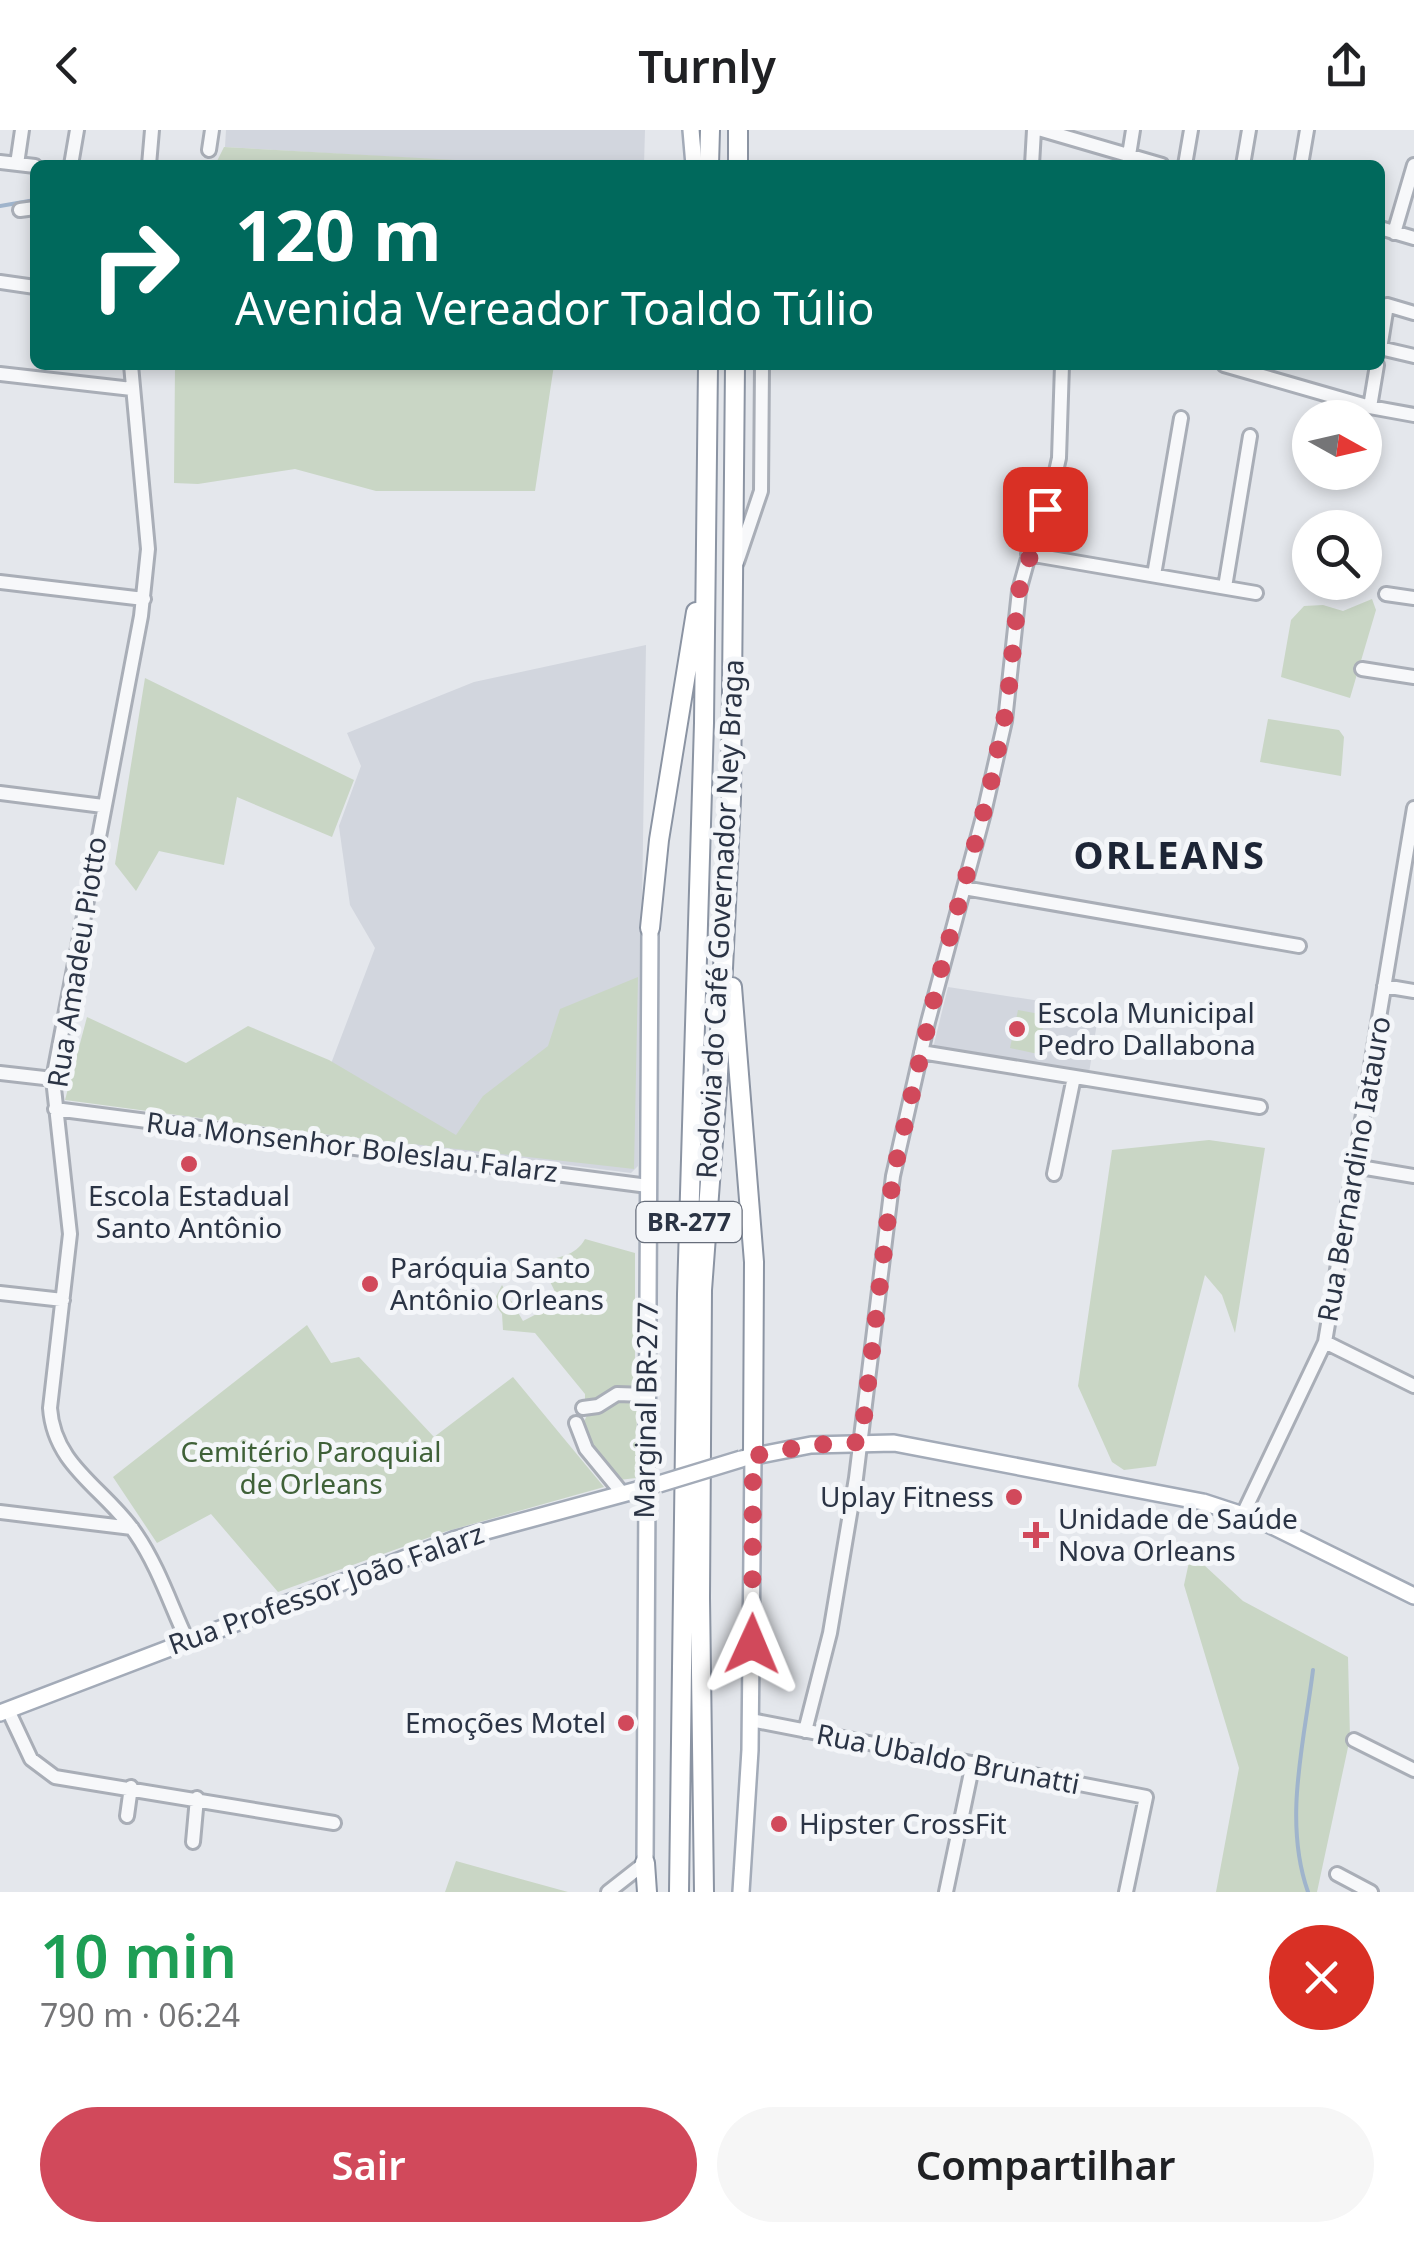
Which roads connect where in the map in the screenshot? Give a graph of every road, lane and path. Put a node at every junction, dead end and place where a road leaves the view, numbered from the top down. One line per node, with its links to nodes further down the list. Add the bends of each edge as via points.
1 (22, 130): 26 (street)
2 (76, 130): 15 (street)
3 (152, 130): 16 (street)
4 (212, 130): 13 (street)
5 (691, 130): 17 (main road)
6 (710, 130): 18 (highway)
7 (738, 130): 19 (highway)
8 (1038, 130): 14 (street); 20 (street)
9 (1133, 130): 14 (street)
10 (1191, 130): 22 (street)
11 (1249, 130): 23 (street)
12 (1307, 130): 24 (street)
13 (209, 150)
14 (1129, 156): 21 (street)
15 (72, 160)
16 (149, 160)
17 (694, 160)
18 (710, 160)
19 (738, 160)
20 (1033, 160)
21 (1144, 160)
22 (1186, 160)
23 (1244, 160)
24 (1302, 160)
25 (0, 162): 26 (street)
26 (17, 164): 27 (street)
27 (30, 165)
28 (1414, 165): 31 (street)
29 (30, 209): 30 (street)
30 (20, 210)
31 (1387, 230): 32 (street)
32 (1414, 238)
33 (0, 282): 34 (street)
34 (30, 285)
35 (1414, 313): 36 (street, via 1388,305)
36 (1385, 321)
37 (1385, 349): 38 (street)
38 (1414, 356)
39 (131, 370): 47 (street, Rua Amadeu Piotto)
40 (708, 370): 54 (highway, Rodovia do Café Governador Ney Braga / BR-277)
41 (735, 370): 56 (highway, Rodovia do Café Governador Ney Braga / BR-277)
42 (762, 370): 56 (street, via 761,491)
43 (1062, 370): 55 (street, via 1059,458)
44 (1376, 370): 49 (street)
45 (1267, 371): 48 (street)
46 (0, 374): 47 (street)
47 (132, 390): 63 (street, Rua Amadeu Piotto, via 148,549)
48 (1350, 400)
49 (1371, 400)
50 (1382, 409): 51 (street)
51 (1414, 416)
52 (1181, 418): 57 (street)
53 (1250, 436): 59 (street)
54 (707, 552): 71 (highway); 117 (highway, Rodovia do Café Governador Ney Braga / BR-277)
55 (1028, 554): 57 (street); 69 (street, via 1005,721)
56 (733, 574): 70 (highway, Rodovia do Café Governador Ney Braga / BR-277)
57 (1154, 576): 59 (street)
58 (0, 582): 63 (street)
59 (1224, 587): 60 (street)
60 (1256, 593)
61 (1386, 594): 62 (street)
62 (1414, 598)
63 (144, 599): 67 (street, Rua Amadeu Piotto)
64 (1362, 669): 65 (street)
65 (1414, 677)
66 (0, 793): 67 (street)
67 (103, 806): 78 (street, Rua Amadeu Piotto)
68 (1414, 808): 73 (street, Rua Bernardino Iatauro)
69 (964, 888): 72 (street); 75 (street)
70 (726, 910): 93 (highway, via 754,1262); 118 (highway, Rodovia do Café Governador Ney Braga / BR-277, via 702,1290)
71 (650, 928): 84 (main road, Marginal BR-277)
72 (1299, 946)
73 (1384, 986): 74 (street); 81 (street, Rua Bernardino Iatauro)
74 (1414, 991)
75 (921, 1052): 77 (street); 92 (street, via 891,1186)
76 (0, 1073): 78 (street)
77 (1074, 1077): 79 (street); 82 (street)
78 (53, 1080): 80 (street, Rua Amadeu Piotto)
79 (1260, 1107)
80 (55, 1109): 84 (street, Rua Monsenhor Boleslau Falarz); 86 (street, Rua Amadeu Piotto, via 70,1234)
81 (1354, 1166): 83 (street); 87 (street, Rua Bernardino Iatauro)
82 (1054, 1174)
83 (1414, 1176)
84 (648, 1186): 89 (main road, Marginal BR-277)
85 (0, 1292): 86 (street)
86 (62, 1300): 98 (street, Rua Amadeu Piotto, via 50,1408 56,1439)
87 (1324, 1342): 88 (street); 97 (street, Rua Bernardino Iatauro)
88 (1414, 1386)
89 (646, 1395): 90 (street, via 617,1394); 94 (main road, Marginal BR-277)
90 (583, 1408)
91 (576, 1423): 95 (street, via 586,1449)
92 (861, 1442): 93 (main road, Rua Professor João Falarz); 97 (main road, Rua Professor João Falarz, via 934,1448); 104 (street, via 830,1633)
93 (747, 1457): 94 (main road, Rua Professor João Falarz, bridge); 103 (main road)
94 (652, 1486): 95 (main road, Rua Professor João Falarz); 113 (main road, Marginal BR-277)
95 (622, 1494): 101 (main road, Rua Professor João Falarz, via 472,1534)
96 (0, 1512): 98 (street)
97 (1243, 1514): 100 (main road, Rua Professor João Falarz)
98 (132, 1528): 101 (street, Rua Amadeu Piotto)
99 (1414, 1576): 100 (street)
100 (1410, 1594)
101 (187, 1640): 102 (main road, Rua Professor João Falarz)
102 (4, 1711): 108 (street, via 42,1770 86,1784)
103 (751, 1720): 104 (street, Rua Ubaldo Brunatti); 119 (main road)
104 (805, 1731): 106 (street, Rua Ubaldo Brunatti)
105 (1354, 1740): 107 (street)
106 (973, 1764): 120 (street); 121 (street, Rua Ubaldo Brunatti, via 1146,1798)
107 (1414, 1770)
108 (130, 1787): 109 (street); 110 (street)
109 (198, 1798): 111 (street); 112 (street)
110 (127, 1816)
111 (334, 1824)
112 (193, 1842)
113 (645, 1863): 115 (street); 116 (highway)
114 (1337, 1874): 122 (street)
115 (608, 1892)
116 (645, 1892)
117 (679, 1892)
118 (704, 1892)
119 (741, 1892)
120 (946, 1892)
121 (1126, 1892)
122 (1372, 1892)

